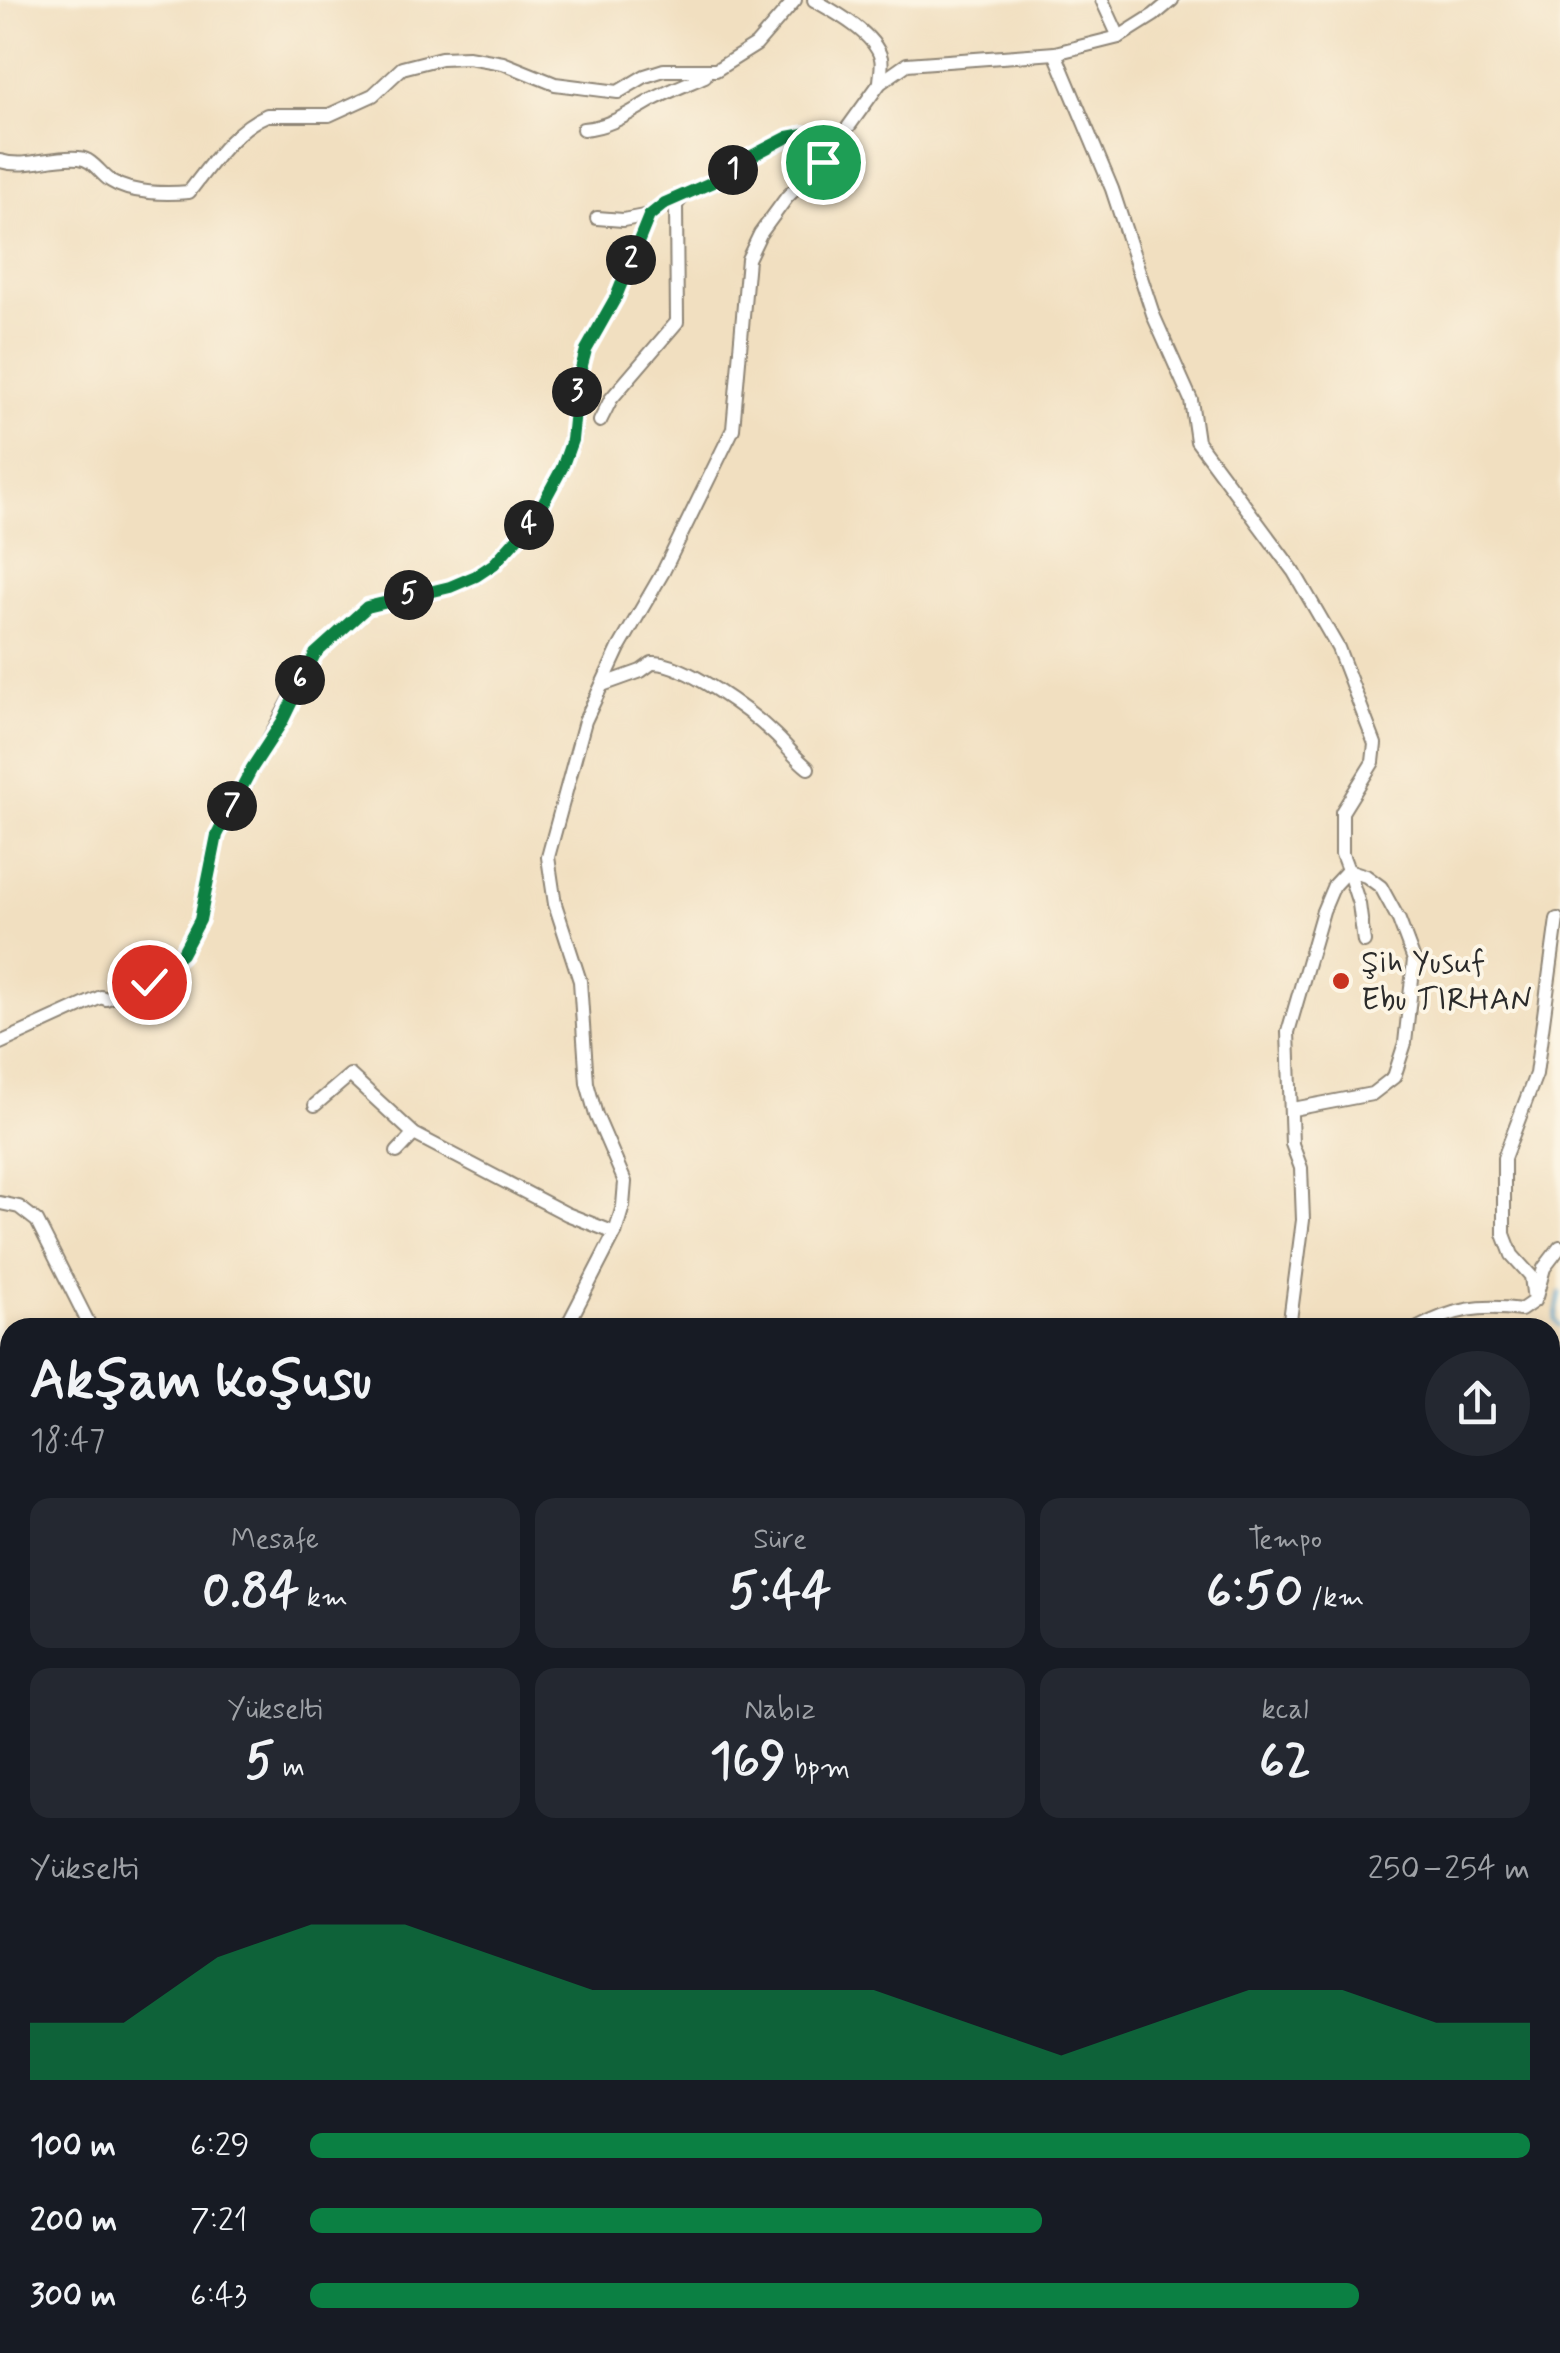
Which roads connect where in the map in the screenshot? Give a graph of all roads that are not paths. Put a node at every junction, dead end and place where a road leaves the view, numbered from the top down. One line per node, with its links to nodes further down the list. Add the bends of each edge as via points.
1 (796, 0): 8 (street, via 756,45)
2 (814, 0): 9 (street, via 871,42 881,58)
3 (1102, 0): 6 (street)
4 (1112, 0): 6 (street)
5 (1172, 0): 6 (street)
6 (1119, 37): 7 (street)
7 (1056, 53): 9 (street, via 907,64); 19 (street, via 1112,189 1154,317 1192,400 1197,442 1294,572 1338,648 1375,744 1373,762 1342,812)
8 (716, 70): 10 (street, via 624,117); 12 (street, via 664,70 618,92 554,84 485,60 441,58 402,68 372,96 330,115 257,119 190,192 114,184 76,157)
9 (880, 82): 11 (street)
10 (583, 129)
11 (840, 140): 13 (street, via 788,137); 17 (street, via 787,197 748,259 733,429)
12 (0, 161)
13 (687, 192): 14 (street); 16 (street, via 676,205 676,322 611,399)
14 (649, 216): 15 (street); 22 (street, via 586,350 572,440 535,518 476,576 367,607 315,654 217,835 200,920 182,954 149,982)
15 (597, 218)
16 (600, 422)
17 (602, 685): 18 (street, via 652,663 669,664 724,696); 28 (street, via 585,721 548,857 580,981 588,1083 625,1182)
18 (808, 768)
19 (1348, 870): 21 (street); 24 (street, via 1323,910 1288,1032); 24 (street, via 1381,888 1414,960 1405,1043 1394,1077 1372,1094)
20 (1557, 920): 30 (street, via 1536,1074 1504,1158 1504,1234 1532,1276)
21 (1364, 942)
22 (0, 1043)
23 (315, 1105): 25 (street, via 350,1074)
24 (1294, 1110): 33 (street, via 1303,1220)
25 (414, 1134): 26 (street); 28 (street)
26 (397, 1152)
27 (0, 1203): 31 (street, via 37,1221)
28 (615, 1233): 32 (street)
29 (1560, 1247): 30 (street, via 1544,1268)
30 (1534, 1301): 34 (street, via 1522,1310 1458,1309)
31 (85, 1318)
32 (571, 1318)
33 (1289, 1318)
34 (1439, 1318)

